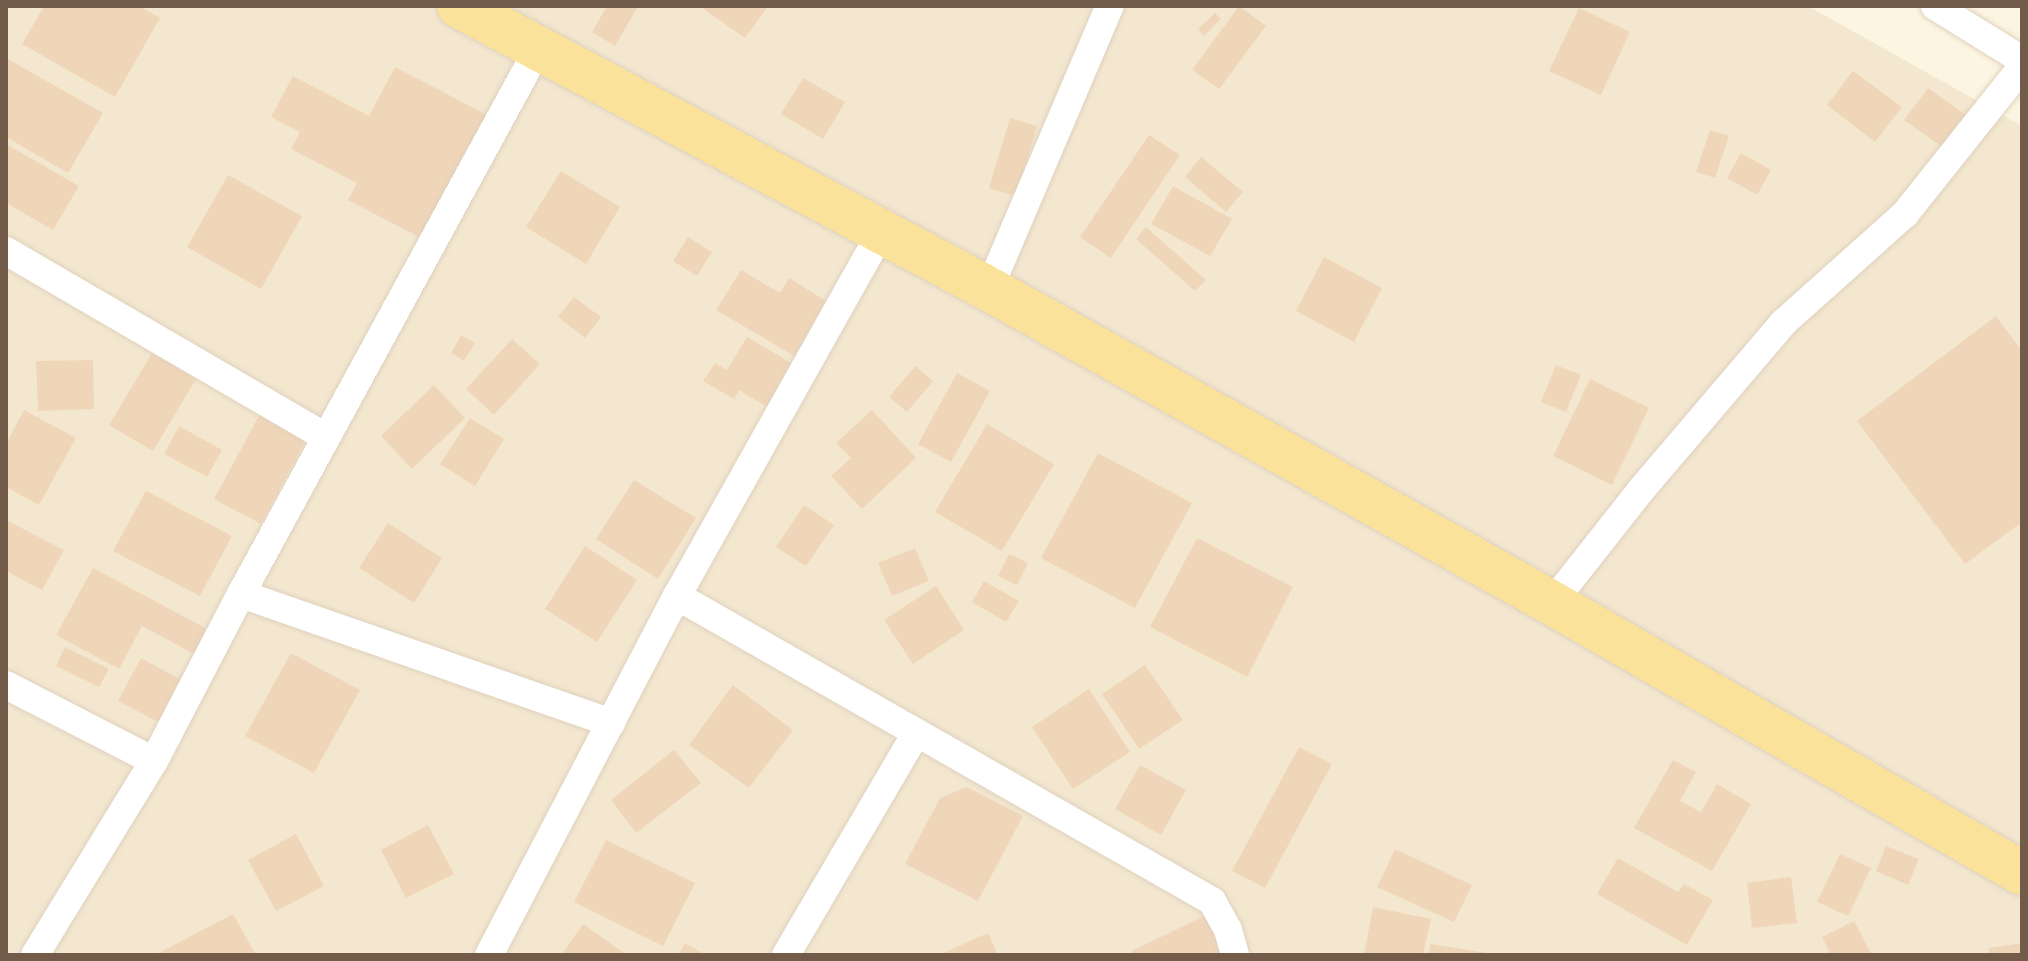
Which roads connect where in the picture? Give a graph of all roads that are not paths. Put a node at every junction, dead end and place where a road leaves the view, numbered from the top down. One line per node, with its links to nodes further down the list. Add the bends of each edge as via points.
1 (459, 6): 4 (main road)
2 (1110, 6): 9 (street)
3 (1935, 6): 5 (street)
4 (538, 49): 7 (main road); 10 (street)
5 (2022, 60)
6 (2022, 67): 13 (street, via 1905,214 1783,323)
7 (882, 231): 9 (main road); 12 (street)
8 (6, 251): 10 (street)
9 (989, 289): 13 (main road)
10 (326, 437): 11 (street)
11 (241, 594): 15 (street); 17 (street)
12 (677, 596): 15 (street); 16 (street)
13 (1552, 603): 18 (main road)
14 (6, 685): 17 (street)
15 (611, 723): 20 (street)
16 (916, 733): 21 (street); 22 (street, via 1212,901)
17 (154, 761): 19 (street)
18 (2022, 873)
19 (35, 955)
20 (489, 955)
21 (786, 955)
22 (1235, 955)

